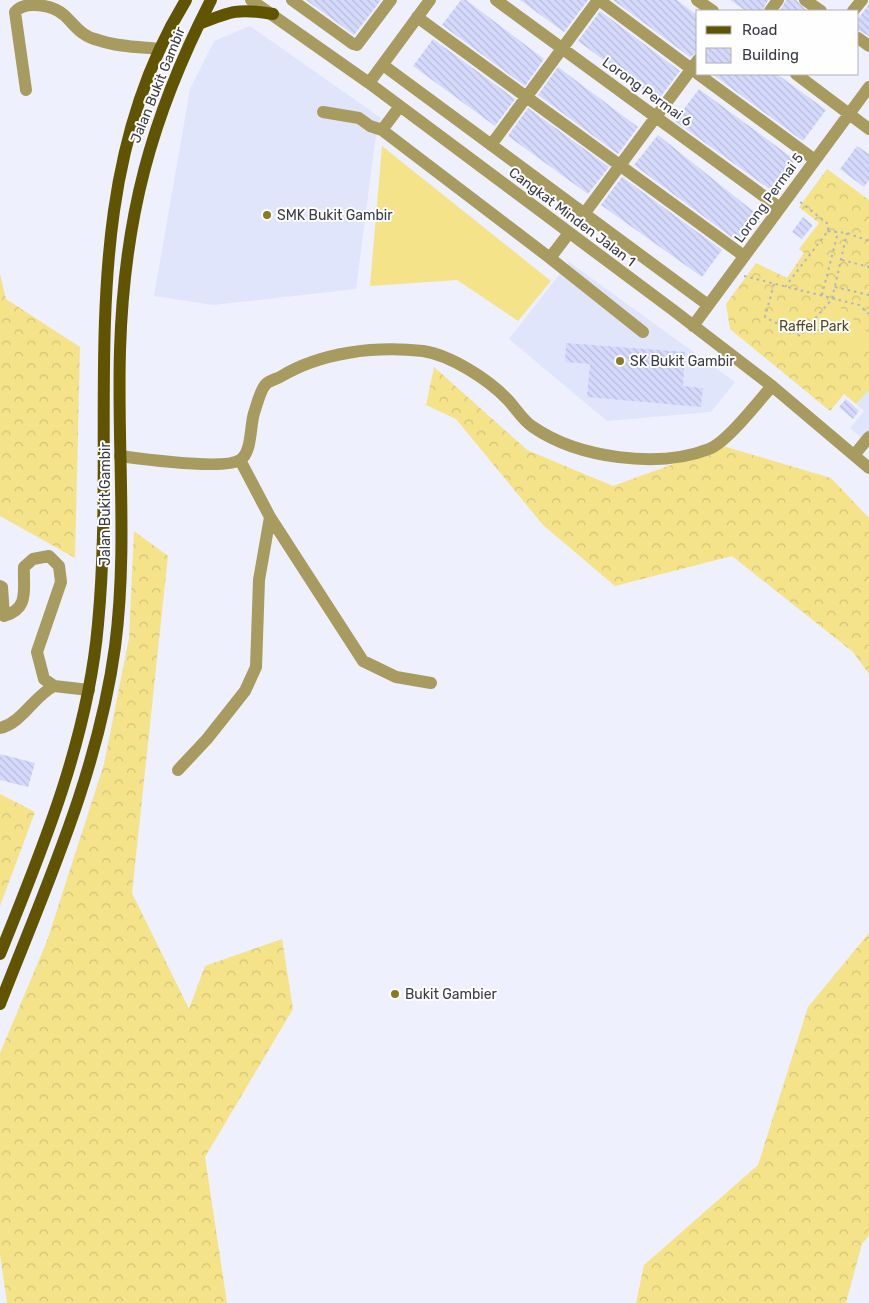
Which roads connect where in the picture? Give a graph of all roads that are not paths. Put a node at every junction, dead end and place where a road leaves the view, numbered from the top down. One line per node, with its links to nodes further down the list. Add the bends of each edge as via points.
1 (10, 0): 17 (street)
2 (211, 0): 20 (main road, Jalan Bukit Gambir)
3 (251, 0): 18 (street, Cangkat Minden Jalan 1)
4 (262, 0): 18 (main road)
5 (292, 0): 6 (street, via 357,45)
6 (391, 0)
7 (496, 0): 21 (street, Lorong Permai 6)
8 (599, 0): 21 (street); 24 (street)
9 (697, 0): 14 (street)
10 (805, 0): 15 (street)
11 (862, 0): 16 (street)
12 (427, 1): 19 (street)
13 (183, 3): 22 (main road, Jalan Bukit Gambir)
14 (711, 10)
15 (820, 10)
16 (854, 10)
17 (15, 12): 22 (street, via 26,4 51,7 63,13 85,35 99,41); 29 (street)
18 (273, 14): 20 (main road, via 248,9 232,11); 27 (street, Cangkat Minden Jalan 1)
19 (417, 17): 23 (street); 30 (street)
20 (199, 24): 51 (main road, Jalan Bukit Gambir, via 157,122 131,221 120,349)
21 (562, 48): 30 (street); 34 (street, Lorong Permai 6)
22 (160, 49): 59 (main road, Jalan Bukit Gambir, via 130,133 117,180 112,217 105,285 102,568)
23 (383, 65): 27 (street); 37 (street, Cangkat Minden Jalan 1)
24 (696, 69): 34 (street)
25 (704, 75): 38 (street)
26 (797, 75): 33 (street)
27 (369, 83): 31 (street, Cangkat Minden Jalan 1)
28 (869, 87): 33 (street, Lorong Permai 5)
29 (26, 90)
30 (526, 97): 37 (street); 39 (street)
31 (400, 106): 36 (street); 42 (street, Cangkat Minden Jalan 1)
32 (324, 112): 36 (street, via 359,118)
33 (849, 114): 35 (street); 38 (street, Lorong Permai 5)
34 (656, 116): 39 (street); 40 (street, Lorong Permai 6)
35 (869, 129)
36 (382, 130): 44 (street)
37 (491, 145): 41 (street, Cangkat Minden Jalan 1)
38 (815, 160): 40 (street, Lorong Permai 5)
39 (620, 165): 41 (street); 43 (street)
40 (780, 208): 43 (street, Lorong Permai 5)
41 (584, 214): 45 (street, Cangkat Minden Jalan 1)
42 (569, 233): 44 (street); 46 (street, Cangkat Minden Jalan 1)
43 (744, 256): 45 (street, Lorong Permai 5)
44 (550, 258): 47 (street)
45 (708, 305): 46 (street, Lorong Permai 5)
46 (693, 326): 48 (street, Cangkat Minden Jalan 1)
47 (643, 332)
48 (772, 386): 50 (street, Cangkat Minden Jalan 1); 52 (street, via 731,432 710,449 670,458 621,460 566,445 532,427 505,397 460,364 425,352 381,350 336,355 298,366 265,385 254,415 246,455)
49 (869, 437): 50 (street)
50 (855, 454): 53 (street, Cangkat Minden Jalan 1)
51 (120, 456): 52 (street, via 193,464); 63 (main road, Jalan Bukit Gambir, via 120,580 108,693 79,802)
52 (240, 460): 54 (street)
53 (869, 468)
54 (270, 517): 57 (street, via 363,661 396,677); 61 (street, via 259,580 256,667 245,691)
55 (0, 586): 56 (street)
56 (2, 614): 58 (street, via 16,612 23,604 24,567 33,559 49,556 59,566 61,582 37,652 44,679)
57 (431, 683)
58 (54, 686): 59 (street); 60 (street, via 37,697 13,723)
59 (89, 690): 62 (main road, Jalan Bukit Gambir, via 55,812)
60 (0, 728)
61 (178, 770)
62 (0, 954)
63 (0, 1004)

